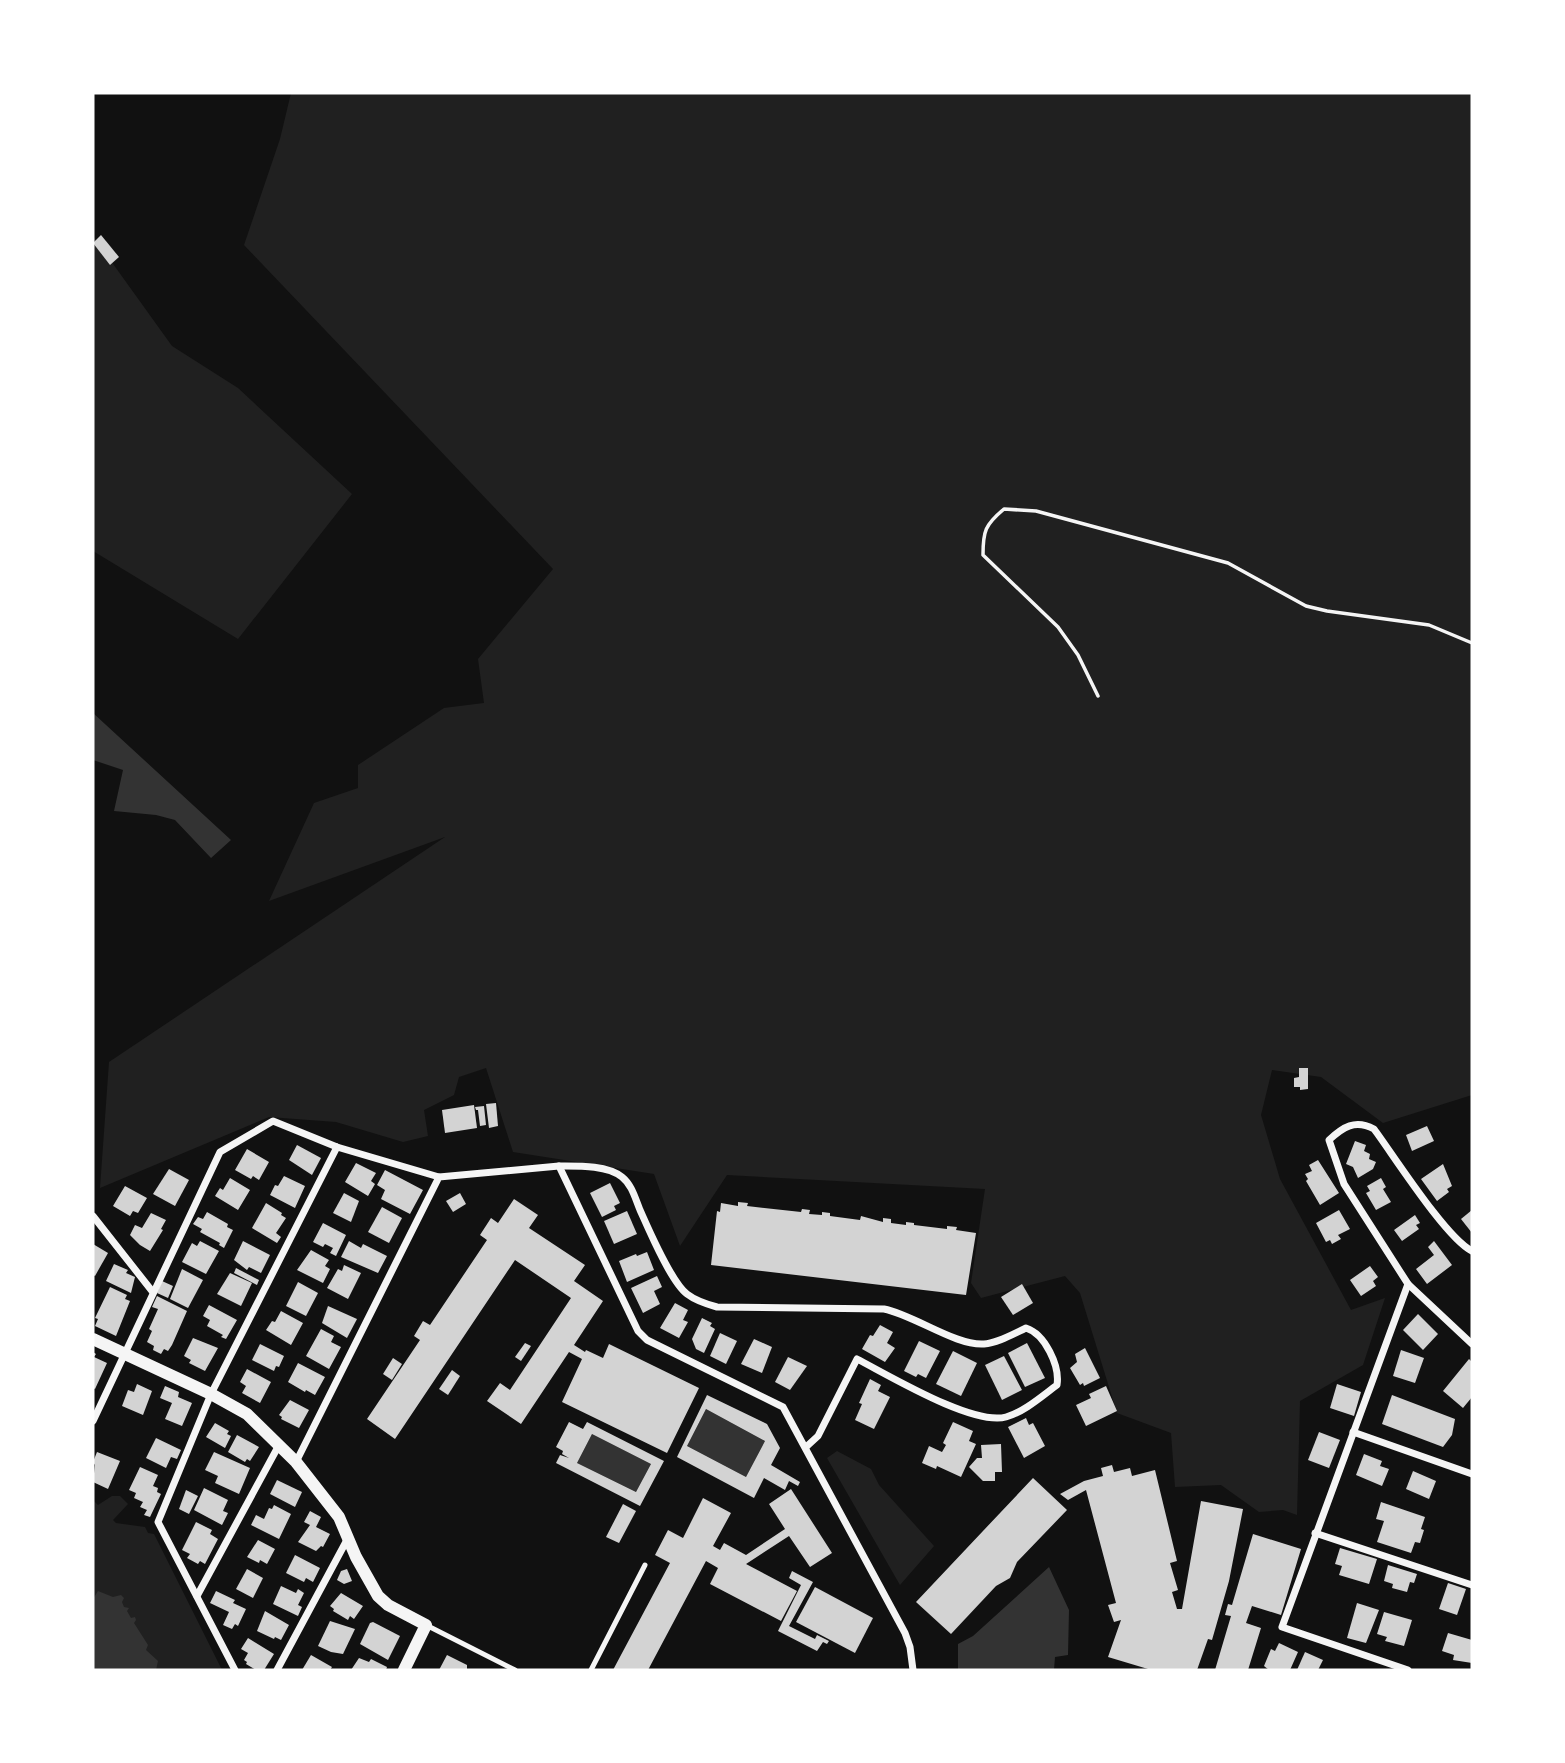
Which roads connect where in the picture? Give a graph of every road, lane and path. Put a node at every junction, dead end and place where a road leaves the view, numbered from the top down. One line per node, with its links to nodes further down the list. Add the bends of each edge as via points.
1 (1472, 643): 2 (path, via 1429,625 1306,606 1228,564 1036,511 1004,509 990,520 983,534 984,555 1058,627)
2 (1098, 696)
3 (337, 1147): 5 (street); 9 (street, via 273,1121 220,1152); 13 (street)
4 (559, 1166): 5 (street); 17 (street, via 638,1331 647,1340 783,1407); 17 (street, via 620,1175 630,1185 677,1284 701,1303 884,1309 983,1344 1026,1328 1041,1336 1058,1375 1057,1385 1032,1403 993,1419 972,1414 857,1359 818,1436)
5 (439, 1177): 18 (street)
6 (93, 1216): 9 (street)
7 (1472, 1251): 8 (street, via 1445,1227 1374,1129 1365,1124 1343,1126 1329,1140 1344,1184)
8 (1408, 1284): 11 (street); 15 (street)
9 (152, 1291): 12 (street)
10 (93, 1339): 12 (street)
11 (1472, 1344)
12 (124, 1352): 13 (street); 14 (street)
13 (211, 1394): 16 (street, via 247,1414); 24 (street, via 158,1522)
14 (93, 1421)
15 (1353, 1432): 19 (street); 20 (street)
16 (279, 1444): 18 (street); 24 (street)
17 (806, 1447): 31 (street, via 905,1633)
18 (296, 1462): 21 (street, via 339,1517)
19 (1472, 1474)
20 (1315, 1533): 23 (street); 32 (street, via 1282,1628)
21 (348, 1538): 25 (street, via 379,1596); 27 (street)
22 (645, 1566): 30 (lane)
23 (1472, 1585)
24 (197, 1596): 26 (street)
25 (426, 1625): 28 (street); 29 (lane)
26 (235, 1670)
27 (277, 1670)
28 (404, 1670)
29 (514, 1670)
30 (591, 1670)
31 (913, 1670)
32 (1408, 1670)

